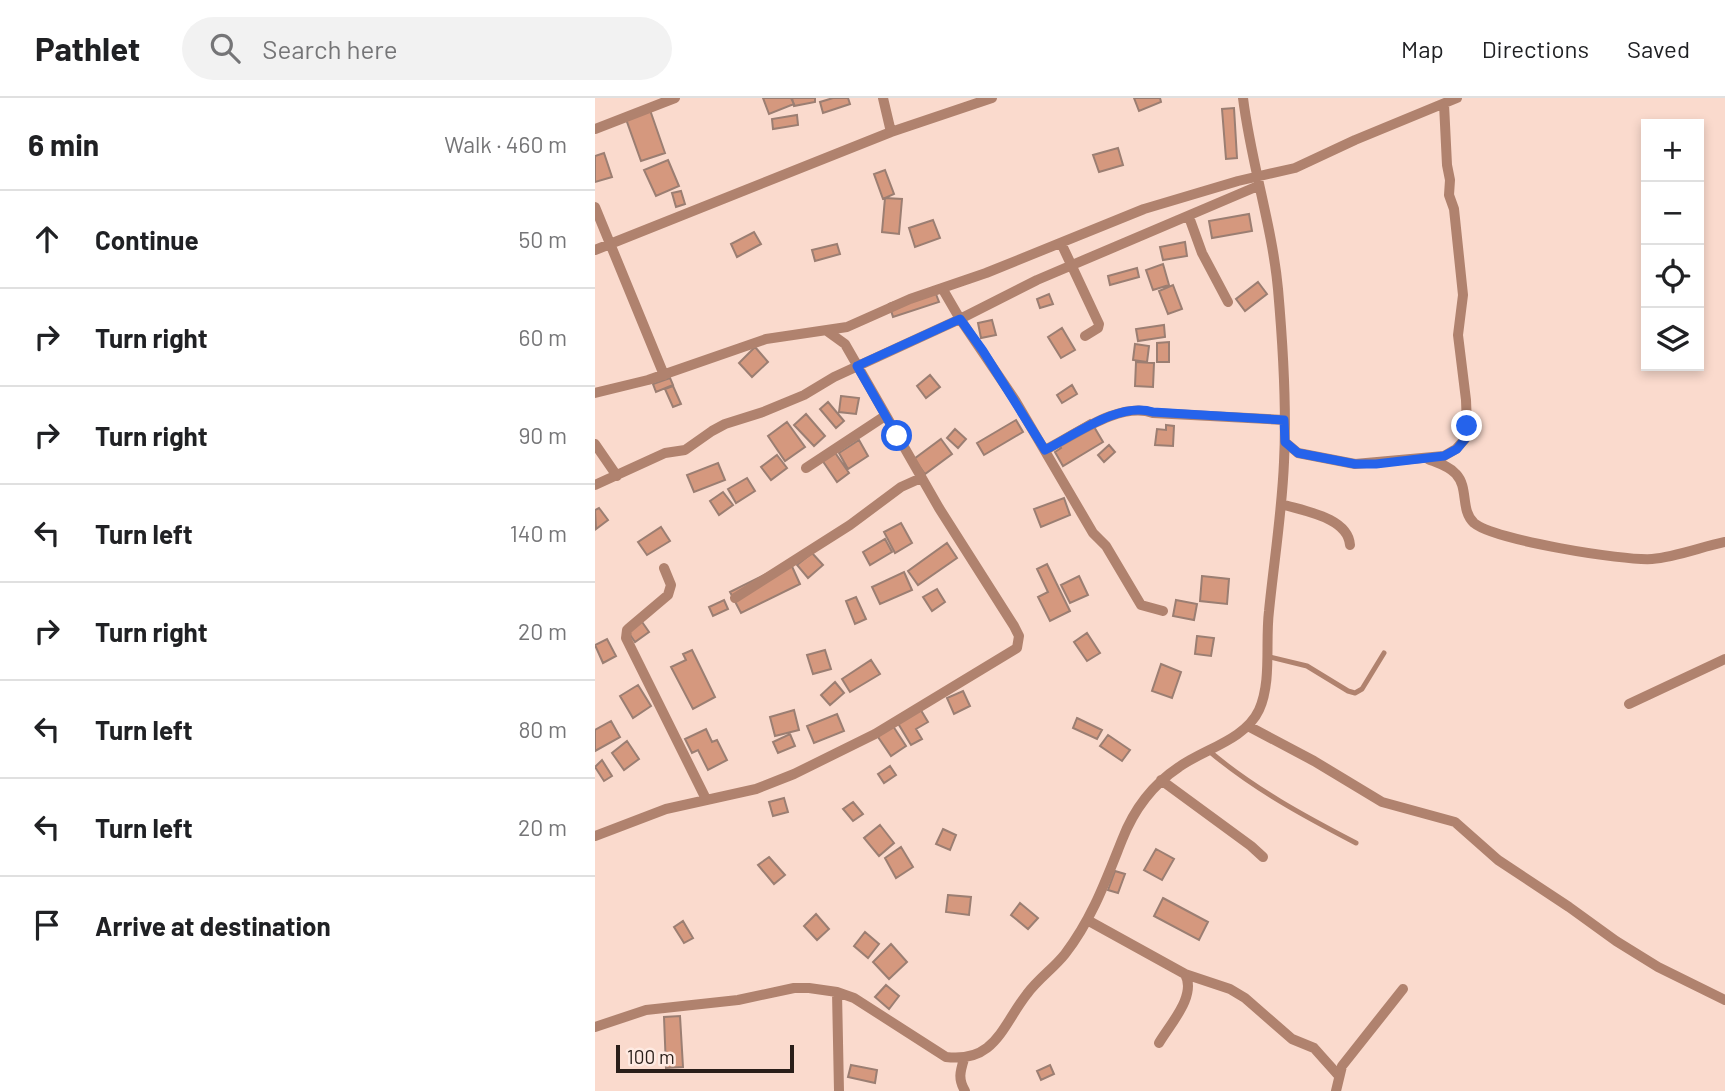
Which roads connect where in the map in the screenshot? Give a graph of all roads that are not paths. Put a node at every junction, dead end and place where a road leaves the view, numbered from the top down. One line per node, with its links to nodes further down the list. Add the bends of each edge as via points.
1 (675, 98): 9 (street)
2 (883, 98): 10 (street)
3 (992, 98): 10 (street)
4 (1243, 98): 11 (street)
5 (1457, 98): 6 (street)
6 (1444, 104): 7 (street); 8 (street)
7 (1425, 111): 8 (street); 11 (street)
8 (1444, 122): 34 (street, via 1463,295 1458,335 1467,426 1457,449)
9 (595, 129)
10 (891, 132): 15 (street)
11 (1257, 181): 13 (street); 14 (street, via 1144,208); 29 (street, via 1278,288)
12 (595, 207): 15 (street)
13 (1189, 217): 17 (street); 19 (street)
14 (1061, 243): 17 (street); 18 (street)
15 (610, 245): 16 (street); 26 (street)
16 (595, 250)
17 (1071, 264): 20 (street); 23 (street, via 1099,324)
18 (942, 288): 20 (street); 21 (street)
19 (1228, 302)
20 (960, 319): 25 (street); 32 (street)
21 (847, 327): 22 (street); 24 (street)
22 (827, 331): 24 (street); 26 (street, via 766,339)
23 (1085, 336)
24 (845, 344): 25 (street)
25 (857, 366): 28 (street); 37 (street, via 789,401 712,431 685,450 665,453)
26 (664, 375): 27 (street)
27 (595, 393)
28 (885, 416): 36 (street); 38 (street)
29 (1284, 420): 30 (street); 32 (street, via 1133,409)
30 (1285, 442): 33 (street); 35 (street)
31 (595, 444): 37 (street)
32 (1045, 450): 45 (street, via 1141,605)
33 (1298, 453): 34 (street, via 1355,464); 35 (street)
34 (1428, 459): 41 (street, via 1458,475 1469,517 1492,532 1557,548 1636,559)
35 (1284, 463): 40 (street)
36 (806, 468)
37 (617, 476): 39 (street)
38 (921, 478): 44 (street); 53 (street, via 1014,626 1019,636 1017,648 875,734 794,774 756,789)
39 (595, 485)
40 (1281, 504): 42 (street, via 1341,526); 47 (street)
41 (1725, 542)
42 (1350, 545)
43 (664, 568): 53 (street, via 671,585 668,595 629,628 627,638)
44 (735, 598)
45 (1163, 611)
46 (1384, 653): 47 (lane, via 1355,693 1307,666)
47 (1266, 656): 50 (street, via 1264,698)
48 (1725, 659): 49 (street)
49 (1629, 704)
50 (1248, 726): 51 (street); 61 (street, via 1382,802 1455,821 1498,860 1616,941)
51 (1209, 751): 52 (street); 55 (lane, via 1285,806)
52 (1161, 780): 56 (street); 57 (street, via 1132,817)
53 (706, 799): 54 (street)
54 (595, 836)
55 (1356, 843)
56 (1263, 857)
57 (1089, 921): 58 (street); 64 (street, via 1065,955 1030,990 988,1049)
58 (1185, 974): 63 (street, via 1190,987); 65 (street, via 1245,998 1292,1039 1314,1048)
59 (1403, 989): 65 (street, via 1342,1066)
60 (837, 992): 62 (street, via 794,988 738,1000 646,1010); 64 (street, via 946,1057); 66 (street)
61 (1725, 1000)
62 (595, 1027)
63 (1159, 1043)
64 (964, 1059): 67 (street, via 959,1074)
65 (1339, 1076): 68 (street)
66 (839, 1091)
67 (965, 1091)
68 (1336, 1091)

